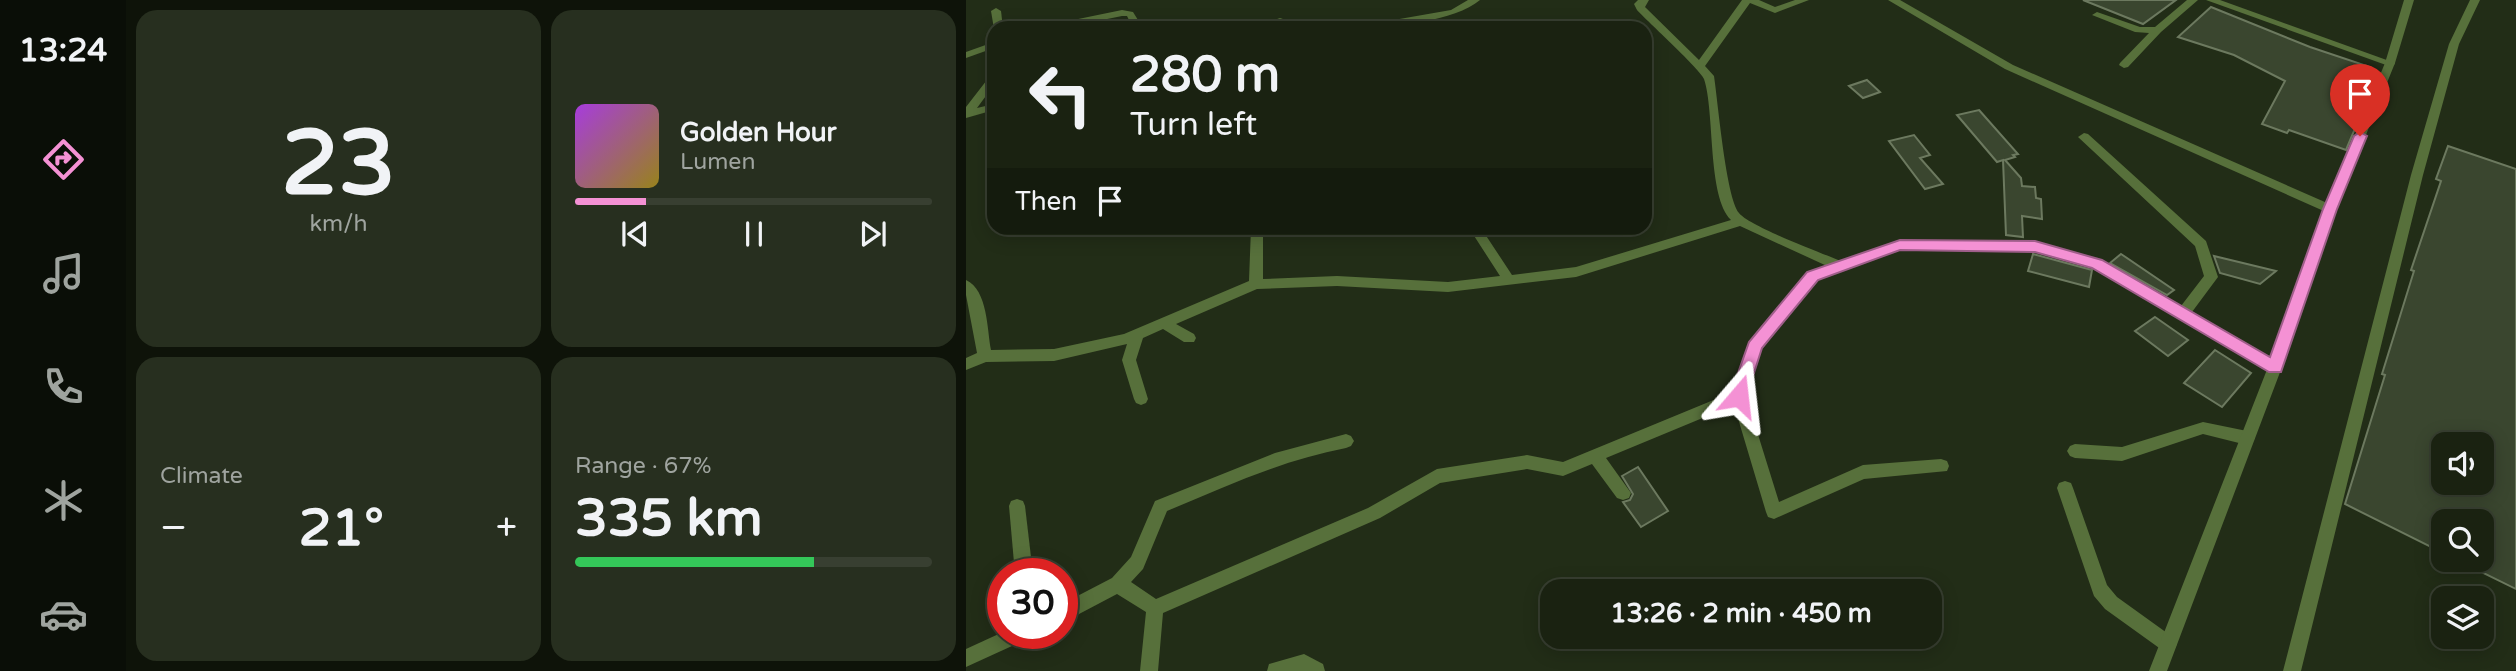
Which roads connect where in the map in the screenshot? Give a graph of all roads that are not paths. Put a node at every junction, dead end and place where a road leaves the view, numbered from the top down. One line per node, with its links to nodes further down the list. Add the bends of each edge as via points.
1 (1475, 0): 17 (street, via 1454,12)
2 (1644, 0): 23 (street, via 1640,8)
3 (1749, 0): 4 (street, via 1774,10); 23 (street)
4 (1804, 0)
5 (1893, 0): 28 (street, via 2009,67)
6 (2193, 0): 18 (street)
7 (2211, 0): 12 (street)
8 (2253, 0): 12 (street)
9 (2409, 0): 21 (street)
10 (2476, 0): 64 (street, via 2454,44 2417,175)
11 (996, 11): 14 (street)
12 (2241, 11): 21 (street)
13 (2097, 15): 18 (street, via 2139,30)
14 (997, 21)
15 (1085, 21): 16 (street, via 1122,13 1130,14)
16 (1134, 21)
17 (1416, 21)
18 (2157, 30): 22 (street)
19 (987, 48): 20 (street)
20 (966, 55)
21 (2390, 63): 28 (street)
22 (2124, 65)
23 (1700, 66): 29 (street, via 1709,76 1723,184 1733,215)
24 (987, 87): 26 (street)
25 (987, 109): 26 (street)
26 (966, 114)
27 (2084, 137): 36 (street, via 2201,244 2211,277)
28 (2330, 209): 42 (street)
29 (1742, 221): 32 (street); 33 (street, via 1576,272)
30 (1257, 235): 35 (street)
31 (1480, 235): 33 (street)
32 (1840, 266): 36 (street, via 1900,245 2035,246 2097,264); 43 (street, via 1812,276 1754,346)
33 (1509, 280): 35 (street, via 1448,287 1337,281)
34 (966, 285): 40 (street, via 975,298)
35 (1256, 285): 37 (street)
36 (2183, 314): 42 (street)
37 (1164, 323): 38 (street); 39 (street)
38 (1137, 334): 40 (street, via 1054,355); 44 (street, via 1129,360)
39 (1189, 338)
40 (985, 356): 41 (street)
41 (966, 364)
42 (2275, 367): 45 (street)
43 (1739, 396): 48 (street); 49 (street, via 1774,512 1863,472)
44 (1141, 399)
45 (2248, 438): 47 (street, via 2203,428 2122,454); 57 (street)
46 (1346, 441): 54 (street, via 1275,458 1161,506 1137,563)
47 (2075, 451)
48 (1595, 456): 51 (street); 56 (street, via 1563,469 1527,462 1437,476 1374,513)
49 (1941, 466)
50 (2065, 488): 57 (street, via 2100,590)
51 (1623, 493)
52 (1017, 506): 53 (street)
53 (1022, 558)
54 (1118, 584): 55 (street); 56 (street)
55 (1078, 605)
56 (1155, 608): 60 (street)
57 (2168, 644): 63 (street)
58 (987, 648): 59 (street)
59 (966, 658)
60 (1149, 671)
61 (1276, 671): 62 (street, via 1304,663)
62 (1315, 671)
63 (2158, 671)
64 (2292, 671)

